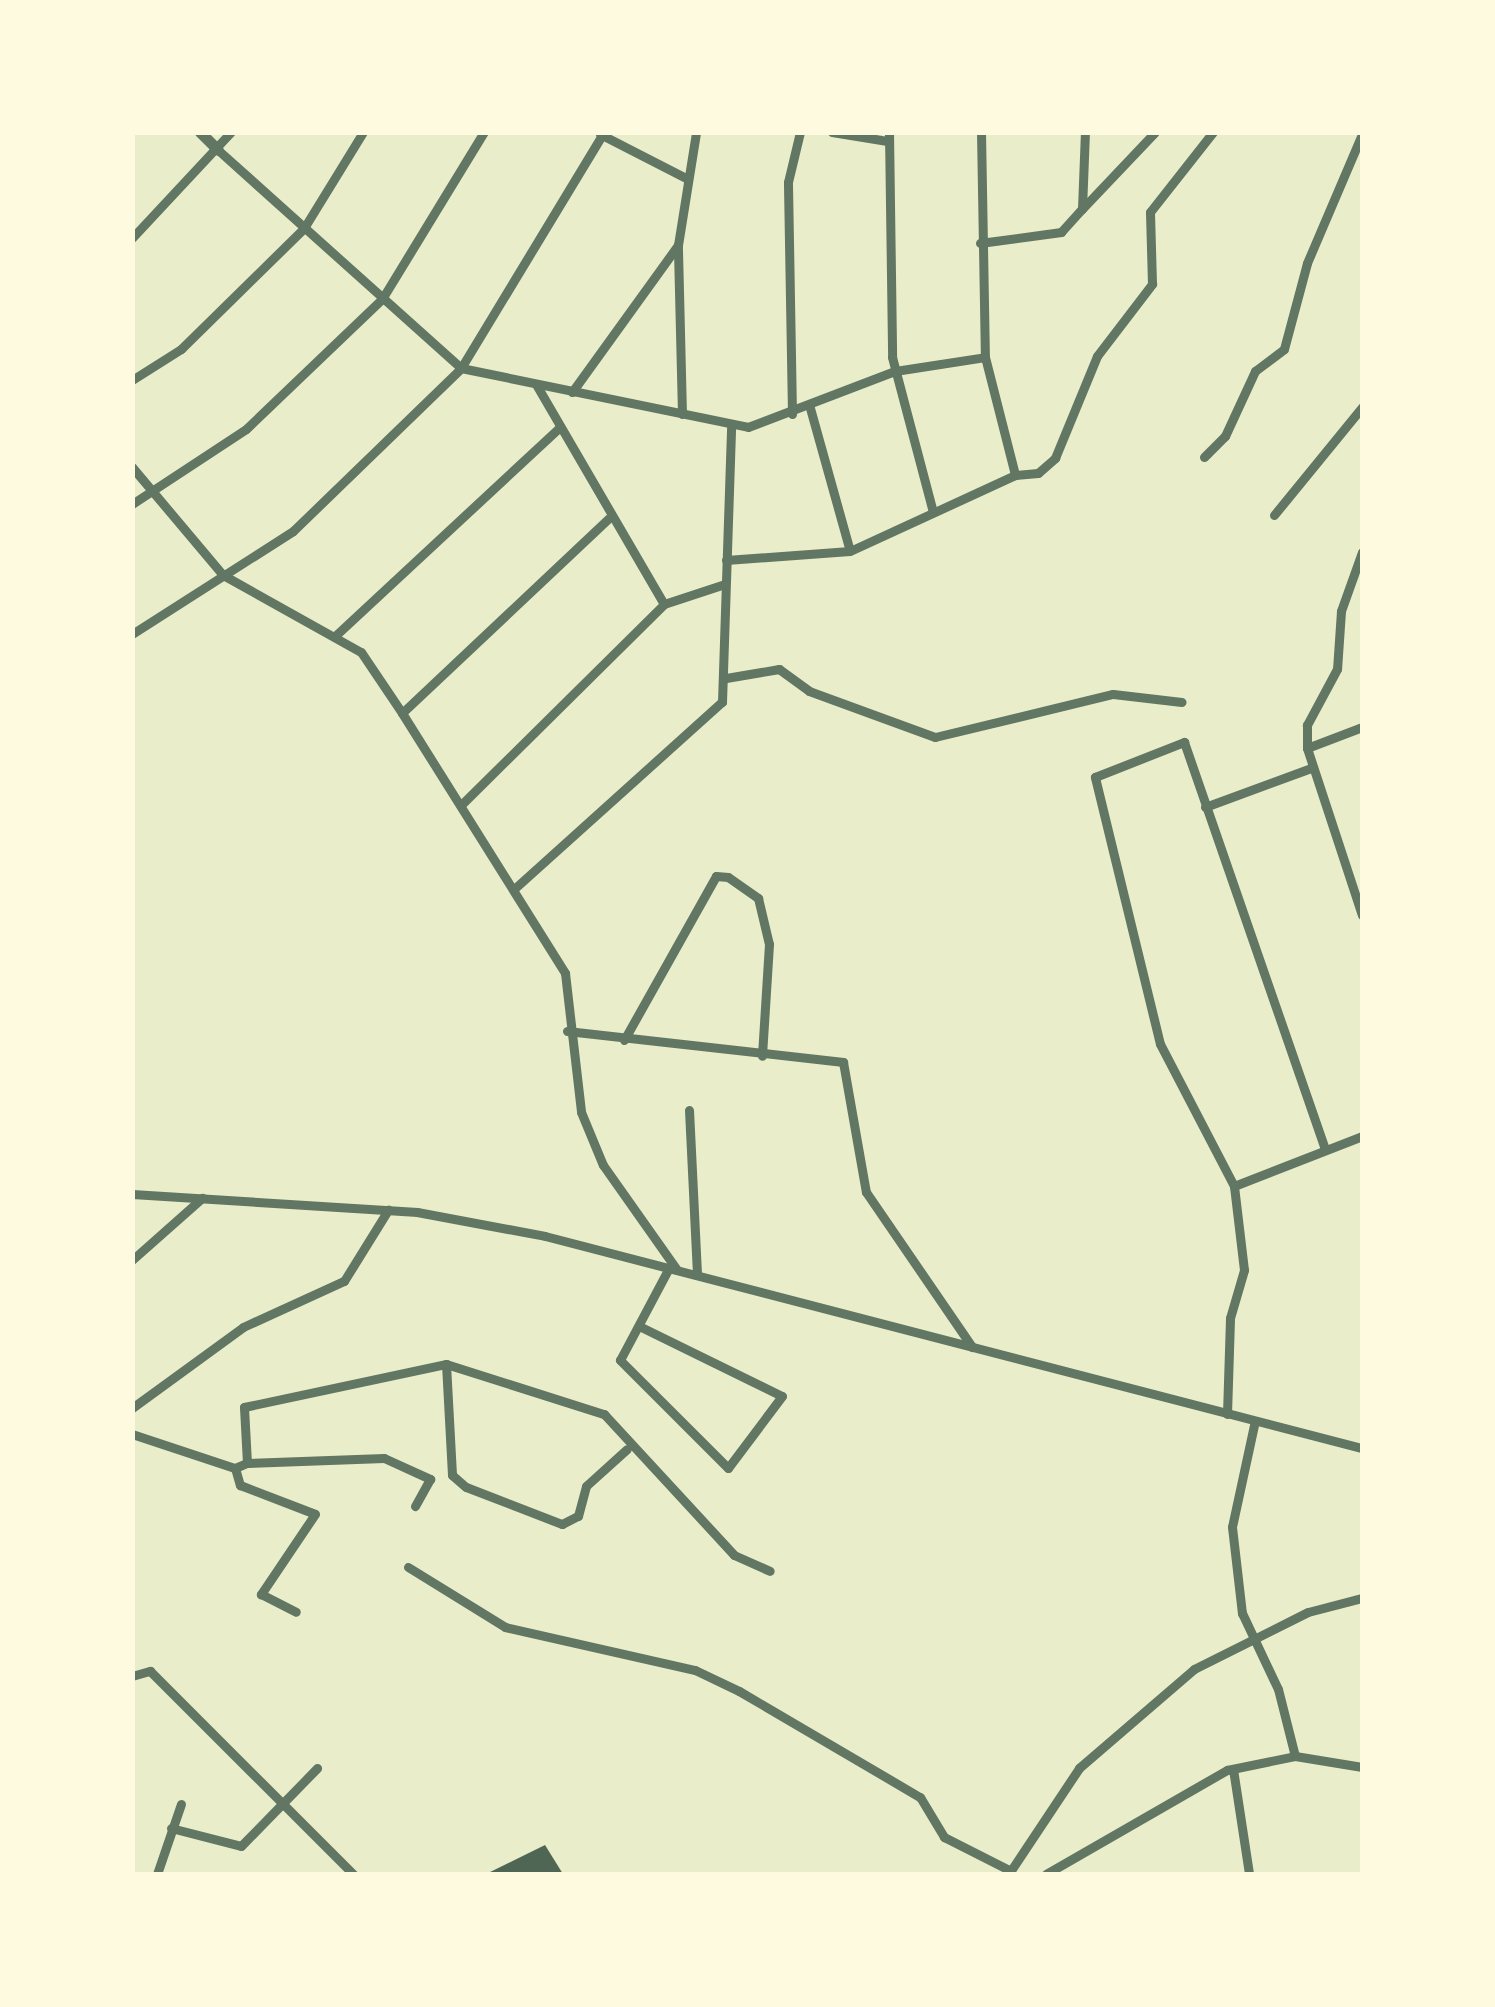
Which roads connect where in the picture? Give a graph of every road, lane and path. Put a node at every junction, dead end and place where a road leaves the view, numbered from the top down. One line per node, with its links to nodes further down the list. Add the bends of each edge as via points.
1 (200, 132): 15 (street)
2 (231, 132): 15 (street)
3 (364, 132): 18 (street)
4 (484, 132): 22 (street)
5 (696, 132): 16 (street)
6 (800, 132): 32 (street, via 788,182)
7 (832, 132): 14 (street)
8 (980, 132): 20 (street)
9 (1085, 132): 17 (street)
10 (1155, 132): 17 (street)
11 (1213, 132): 37 (street, via 1150,212 1152,284 1097,356 1054,458 1038,473)
12 (602, 133): 16 (street); 24 (street)
13 (1362, 134): 35 (street, via 1307,262 1284,349 1255,371 1225,436)
14 (888, 137): 25 (street)
15 (218, 150): 18 (street); 19 (street)
16 (686, 178): 21 (street)
17 (1082, 209): 20 (street, via 1061,232)
18 (304, 228): 22 (street); 26 (street, via 181,349)
19 (132, 238)
20 (980, 242): 23 (street)
21 (678, 245): 28 (street); 31 (street)
22 (382, 299): 24 (street); 38 (street, via 246,429)
23 (985, 357): 25 (street); 37 (street)
24 (461, 368): 27 (street); 46 (street, via 293,531)
25 (895, 371): 30 (street); 40 (street)
26 (132, 380)
27 (537, 386): 28 (street); 33 (street)
28 (572, 392): 31 (street)
29 (1362, 407): 41 (street)
30 (810, 408): 32 (street); 43 (street)
31 (682, 414): 34 (street)
32 (792, 414): 34 (street)
33 (559, 428): 42 (street); 50 (street)
34 (732, 428): 45 (street)
35 (1204, 457)
36 (132, 467): 38 (street)
37 (1015, 474): 40 (street)
38 (153, 492): 39 (street); 46 (street)
39 (132, 504)
40 (933, 512): 43 (street)
41 (1274, 515)
42 (609, 518): 48 (street); 53 (street)
43 (850, 552): 45 (street)
44 (1362, 552): 55 (street, via 1341,611 1336,669 1307,725)
45 (726, 560): 47 (street)
46 (223, 575): 49 (street); 50 (street)
47 (724, 584): 48 (street); 51 (street)
48 (664, 604): 57 (street)
49 (132, 634)
50 (335, 636): 53 (street, via 361,652)
51 (726, 678): 52 (street, via 779,670 808,690 934,737 1113,694); 59 (street, via 722,702)
52 (1182, 702)
53 (402, 713): 57 (street)
54 (1362, 727): 55 (street)
55 (1307, 748): 56 (street)
56 (1311, 768): 58 (street); 60 (street)
57 (460, 805): 59 (street)
58 (1206, 808): 66 (street); 67 (street, via 1184,742 1094,777 1160,1044)
59 (514, 889): 61 (street, via 570,986)
60 (1362, 915)
61 (566, 1031): 62 (street); 72 (street, via 581,1112 603,1166)
62 (624, 1040): 63 (street); 63 (street, via 716,876 728,877 758,898 769,944)
63 (762, 1056): 75 (street, via 849,1068 866,1192)
64 (689, 1110): 73 (street)
65 (1362, 1136): 66 (street)
66 (1325, 1149): 67 (street)
67 (1234, 1186): 78 (street, via 1244,1270 1230,1318)
68 (132, 1194): 69 (street)
69 (202, 1198): 70 (street); 71 (street)
70 (388, 1210): 72 (street); 77 (street, via 344,1281 243,1326)
71 (132, 1260)
72 (673, 1269): 73 (street); 74 (street)
73 (698, 1275): 75 (street, via 747,1296)
74 (639, 1326): 74 (street, via 620,1360 728,1468 782,1396)
75 (972, 1347): 78 (street)
76 (446, 1364): 82 (street, via 604,1414); 82 (street, via 452,1475 466,1487 562,1524 578,1516 586,1486); 83 (street, via 244,1407)
77 (132, 1408)
78 (1227, 1414): 79 (street)
79 (1254, 1425): 81 (street); 90 (street, via 1232,1527)
80 (132, 1434): 84 (street)
81 (1362, 1448)
82 (627, 1449): 87 (street, via 734,1556)
83 (247, 1462): 84 (street); 85 (street, via 384,1458 430,1480)
84 (234, 1468): 89 (street, via 240,1485 315,1514 261,1594)
85 (415, 1506)
86 (408, 1566): 99 (street, via 505,1627 695,1670 738,1691 920,1798 944,1836)
87 (770, 1571)
88 (1362, 1598): 90 (street)
89 (296, 1612)
90 (1252, 1638): 92 (street, via 1278,1689); 99 (street, via 1194,1669 1079,1768)
91 (132, 1676): 96 (street, via 150,1670)
92 (1294, 1756): 93 (street); 95 (street)
93 (1362, 1767)
94 (317, 1768): 96 (street)
95 (1233, 1769): 102 (street, via 1190,1785); 103 (street)
96 (282, 1803): 98 (street, via 241,1846); 101 (street)
97 (180, 1804): 98 (street)
98 (171, 1828): 100 (street)
99 (1010, 1872)
100 (157, 1874)
101 (353, 1874)
102 (1046, 1874)
103 (1248, 1874)

